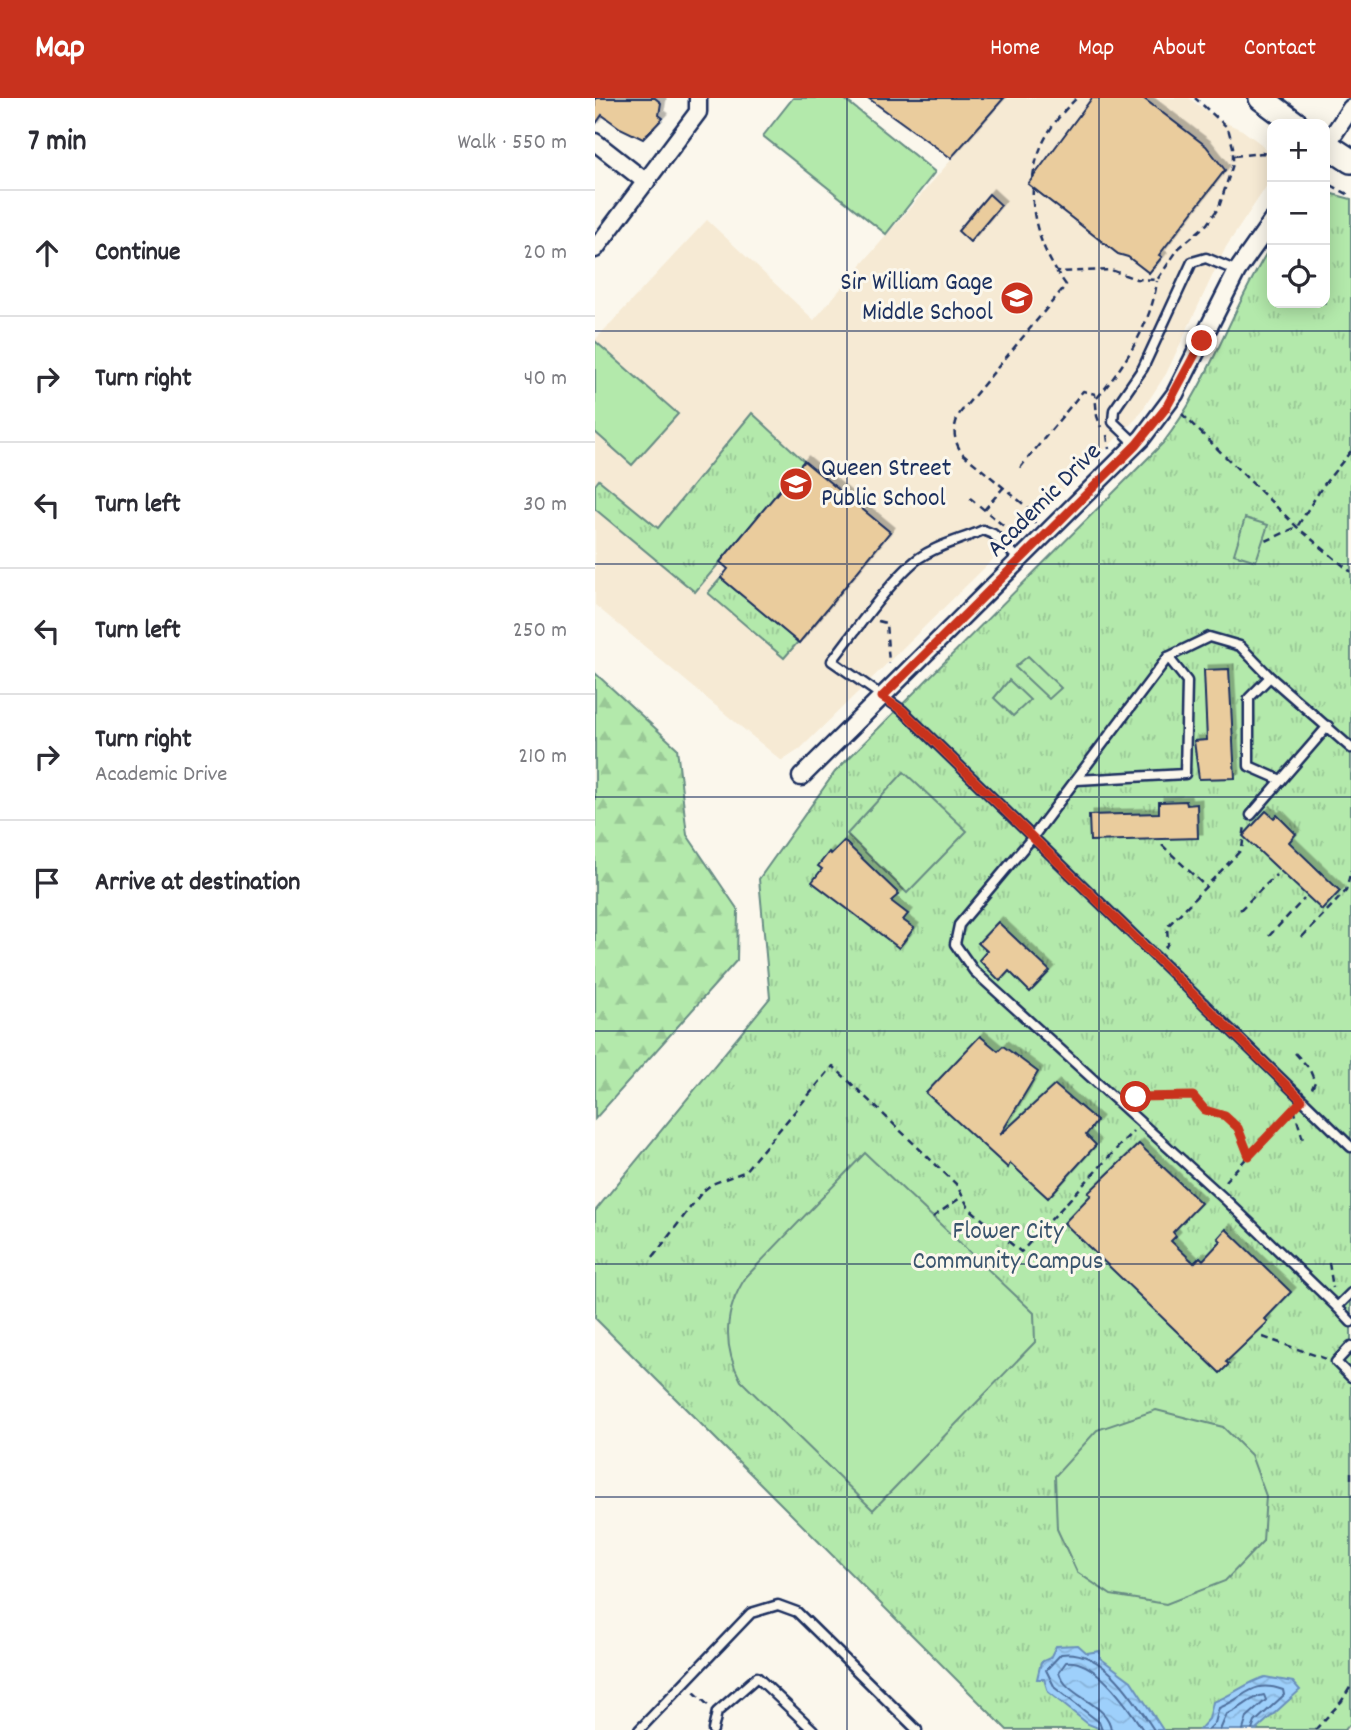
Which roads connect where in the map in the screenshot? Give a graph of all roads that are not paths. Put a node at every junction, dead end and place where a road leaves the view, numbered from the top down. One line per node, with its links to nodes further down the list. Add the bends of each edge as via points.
1 (698, 98): 9 (street, via 698,112)
2 (1261, 98): 4 (main road)
3 (1351, 108): 5 (street)
4 (1289, 119)
5 (1330, 138)
6 (595, 142): 9 (street)
7 (1330, 148): 8 (main road)
8 (1351, 161)
9 (646, 182): 11 (street)
10 (1267, 228): 12 (street, Academic Drive)
11 (595, 249)
12 (1237, 271): 13 (street, Academic Drive, via 1184,378); 13 (lane, via 1206,258 1192,262 1143,368 1114,410 1113,422)
13 (1136, 445): 14 (street, Academic Drive)
14 (1020, 560): 17 (street, Academic Drive); 17 (lane, via 983,530 950,541 904,570 832,662)
15 (1168, 657): 16 (lane, via 1209,638 1240,646); 21 (lane); 21 (lane, via 1187,681 1185,774)
16 (1270, 677): 18 (lane); 22 (lane, via 1249,698 1249,766)
17 (882, 697): 20 (street, Academic Drive); 24 (lane, via 902,710)
18 (1328, 726): 19 (lane); 22 (lane)
19 (1351, 748)
20 (801, 777)
21 (1077, 780): 24 (lane)
22 (1281, 780): 23 (lane)
23 (1251, 815)
24 (1032, 838): 25 (lane); 27 (lane, via 959,925 955,944 974,971)
25 (1351, 1147)
26 (1351, 1293): 27 (lane)
27 (1337, 1307): 28 (lane)
28 (1351, 1322)
29 (1351, 1346): 30 (lane, via 1336,1363)
30 (1351, 1377)
31 (639, 1730): 34 (lane, via 751,1613 778,1605 797,1612)
32 (713, 1730): 33 (lane, via 717,1712 757,1677)
33 (813, 1730)
34 (917, 1730)

